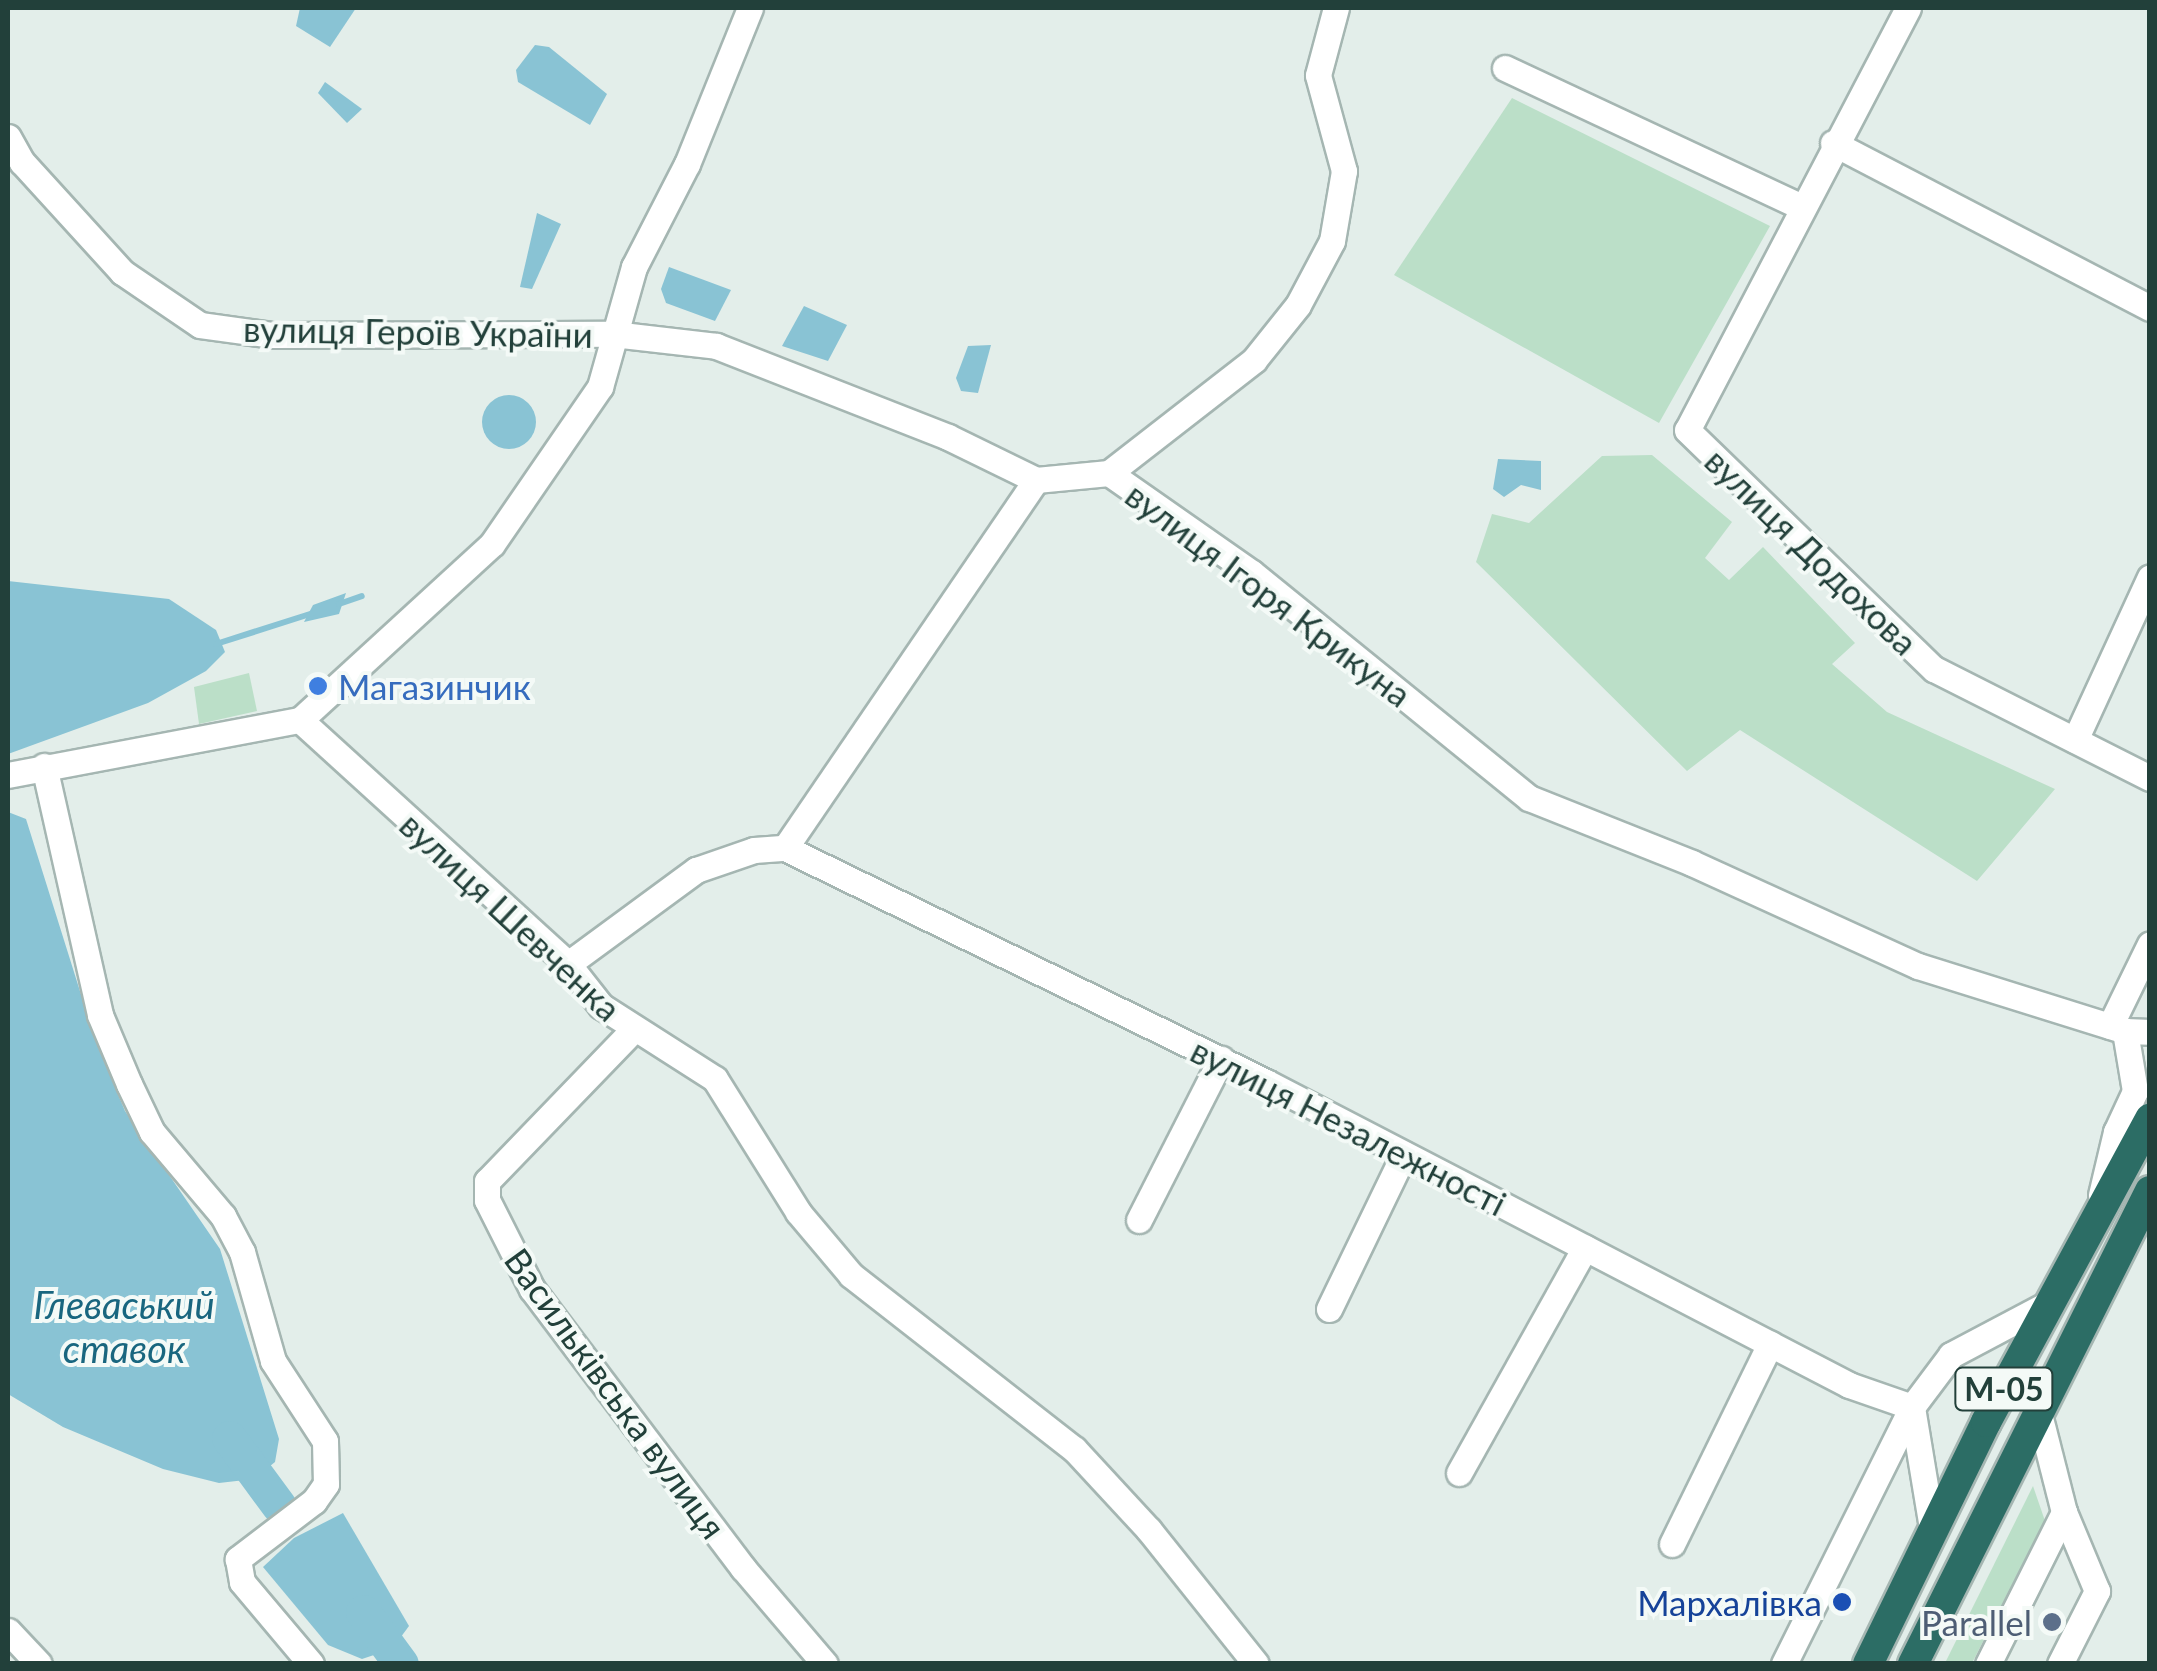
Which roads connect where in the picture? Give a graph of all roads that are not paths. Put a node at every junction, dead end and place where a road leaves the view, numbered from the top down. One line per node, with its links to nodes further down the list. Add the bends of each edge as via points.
1 (750, 8): 9 (street, вулиця Героїв України, via 686,164 634,267)
2 (1336, 8): 10 (street, via 1318,75 1344,171 1332,241 1298,305 1254,360)
3 (1908, 8): 6 (street, вулиця Додохова)
4 (1505, 68): 7 (street)
5 (8, 137): 9 (street, вулиця Героїв України, via 22,162 122,272 200,326 273,335)
6 (1833, 144): 7 (street, вулиця Додохова); 8 (street)
7 (1799, 206): 14 (street, вулиця Додохова, via 1687,430 1934,668)
8 (2150, 308)
9 (613, 334): 11 (street, via 716,346); 13 (street, via 600,387 492,544)
10 (1109, 472): 11 (street, вулиця Ігоря Крикуна); 22 (street, вулиця Ігоря Крикуна, via 1252,573 1528,798 1692,863 1918,966)
11 (1036, 480): 18 (street)
12 (2150, 577): 14 (street)
13 (300, 720): 15 (street); 20 (street, вулиця Шевченка)
14 (2074, 740): 17 (street, вулиця Додохова)
15 (44, 766): 16 (street); 41 (street, via 85,956 122,1067 152,1132 224,1216 242,1252 273,1362 325,1441 326,1484 314,1501 238,1560 242,1582)
16 (8, 774)
17 (2150, 778)
18 (785, 848): 20 (street, via 754,850 696,870); 23 (street, вулиця Незалежності)
19 (2150, 944): 22 (street)
20 (568, 964): 21 (street, вулиця Шевченка, via 601,1006)
21 (633, 1030): 42 (street, Васильківська вулиця, via 487,1181 490,1210 532,1289); 43 (street, вулиця Шевченка, via 714,1079 798,1212 851,1275 1074,1449)
22 (2128, 1030): 28 (street, via 2135,1091 2116,1132)
23 (1221, 1059): 25 (street, вулиця Незалежності); 27 (street)
24 (2150, 1119): 28 (highway, М-05)
25 (1404, 1154): 29 (street, вулиця Незалежності); 31 (street)
26 (2150, 1191): 34 (highway, М-05)
27 (1139, 1220)
28 (2096, 1220): 30 (highway, М-05)
29 (1586, 1248): 32 (street, вулиця Незалежності); 35 (street)
30 (2051, 1302): 33 (street, via 1950,1354); 37 (highway, М-05)
31 (1329, 1309)
32 (1770, 1344): 33 (street, вулиця Незалежності, via 1849,1385); 38 (street)
33 (1912, 1407): 37 (street); 44 (street)
34 (2038, 1414): 36 (street); 46 (highway, М-05)
35 (1460, 1473)
36 (2064, 1512): 47 (street); 48 (street, via 2096,1591)
37 (1932, 1534): 45 (highway, М-05)
38 (1672, 1544)
39 (8, 1631): 40 (street)
40 (39, 1664)
41 (311, 1664)
42 (824, 1664)
43 (1256, 1664)
44 (1784, 1664)
45 (1868, 1664)
46 (1913, 1664)
47 (1988, 1664)
48 (2060, 1664)

